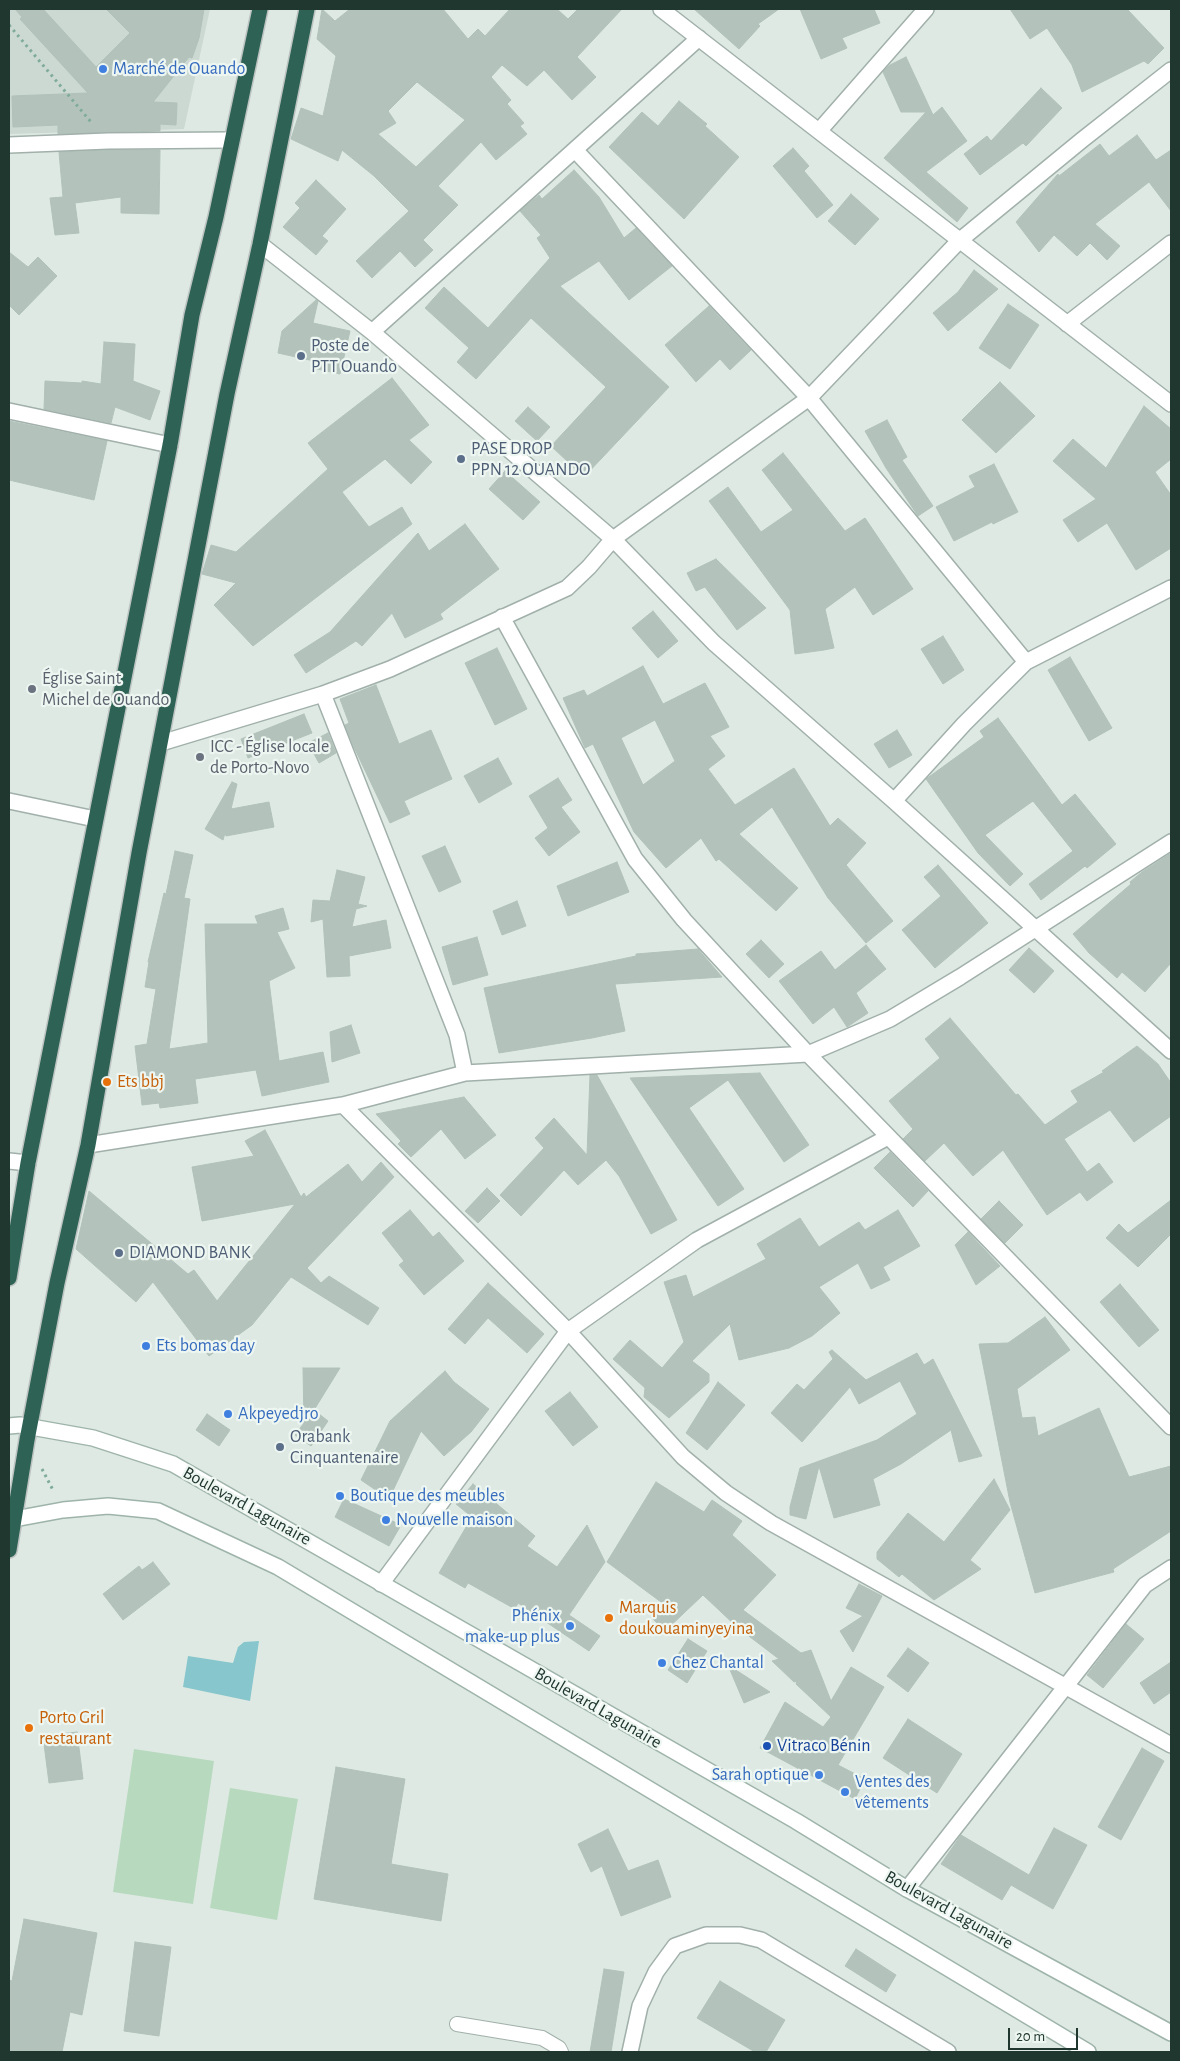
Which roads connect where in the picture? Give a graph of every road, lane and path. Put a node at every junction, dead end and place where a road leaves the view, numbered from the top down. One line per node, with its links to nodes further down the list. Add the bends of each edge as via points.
1 (260, 9): 9 (highway)
2 (307, 9): 15 (highway)
3 (661, 9): 6 (street)
4 (926, 9): 8 (street)
5 (9, 25): 10 (path)
6 (699, 38): 8 (street); 12 (street)
7 (1171, 70): 13 (street)
8 (819, 131): 13 (street)
9 (231, 140): 10 (street); 21 (highway, via 192,316)
10 (108, 141): 11 (street)
11 (9, 145)
12 (575, 150): 17 (street); 18 (street)
13 (959, 241): 16 (street); 18 (street)
14 (1171, 243): 16 (street)
15 (260, 244): 17 (street); 27 (highway, via 227,394)
16 (1068, 324): 19 (street)
17 (372, 332): 22 (street)
18 (808, 398): 22 (street); 25 (street)
19 (1171, 404)
20 (9, 411): 21 (street)
21 (170, 445): 30 (highway)
22 (613, 539): 24 (street, via 567,588); 29 (street, via 714,643)
23 (1171, 588): 25 (street)
24 (502, 617): 26 (street, via 390,669); 34 (street, via 635,859 684,920)
25 (1026, 662): 29 (street)
26 (323, 694): 27 (street); 35 (street, via 457,1035)
27 (161, 742): 38 (highway)
28 (9, 801): 30 (street)
29 (894, 801): 32 (street)
30 (95, 819): 40 (highway)
31 (1171, 842): 32 (street)
32 (1033, 929): 33 (street); 34 (street, via 890,1019)
33 (1171, 1052)
34 (808, 1054): 35 (street); 37 (street)
35 (465, 1073): 36 (street)
36 (343, 1105): 38 (street); 42 (street)
37 (888, 1137): 42 (street, via 697,1240); 45 (street)
38 (88, 1145): 44 (highway, via 57,1283)
39 (9, 1162): 40 (street)
40 (28, 1163): 41 (highway)
41 (9, 1278)
42 (568, 1331): 49 (street); 50 (street, via 683,1457 726,1493 771,1523)
43 (9, 1426): 44 (street, Boulevard Lagunaire)
44 (30, 1427): 46 (highway); 49 (street, Boulevard Lagunaire, via 93,1438 173,1464)
45 (1171, 1427)
46 (12, 1519): 47 (highway); 58 (street, via 108,1506 158,1511 278,1567)
47 (9, 1550)
48 (1171, 1568): 50 (street, via 1145,1585)
49 (381, 1584): 52 (street, Boulevard Lagunaire, via 788,1816)
50 (1067, 1687): 51 (street); 52 (street)
51 (1171, 1745)
52 (907, 1888): 54 (street, Boulevard Lagunaire)
53 (457, 2024): 55 (lane, via 542,2038)
54 (1171, 2033)
55 (561, 2052)
56 (630, 2052): 57 (street, via 640,2006 656,1972 676,1946 706,1935 723,1935 761,1940)
57 (948, 2052)
58 (1088, 2052)

